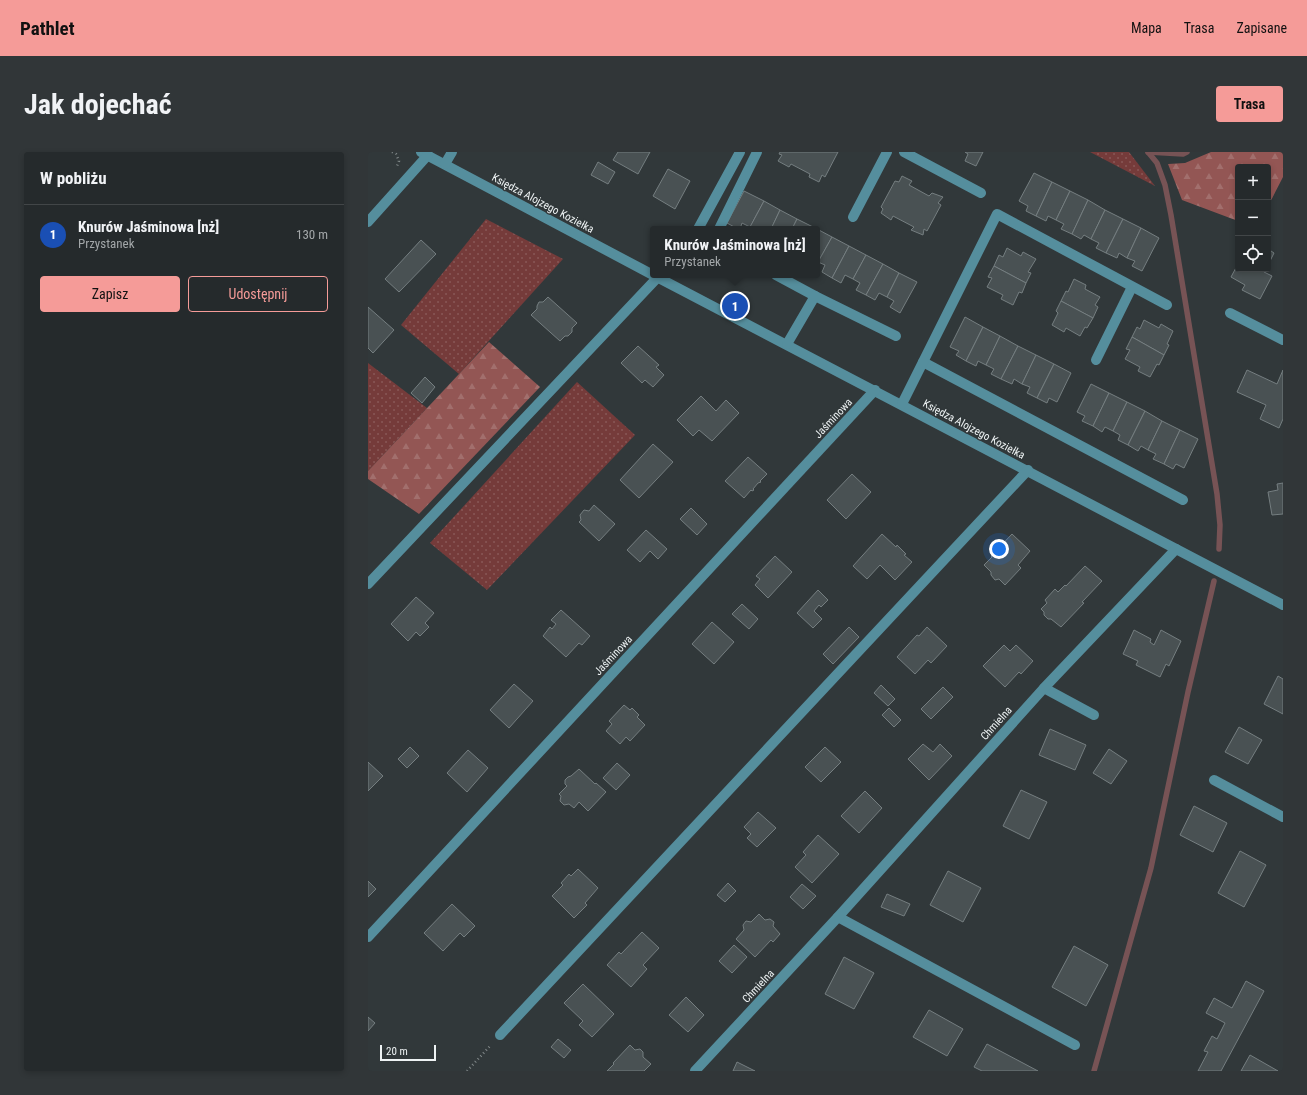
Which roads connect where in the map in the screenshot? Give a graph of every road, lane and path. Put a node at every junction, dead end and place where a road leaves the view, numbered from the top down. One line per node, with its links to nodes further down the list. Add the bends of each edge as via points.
1 (392, 152): 9 (path, via 399,161)
2 (452, 152): 8 (street)
3 (740, 152): 13 (street)
4 (757, 152): 14 (street)
5 (887, 152): 11 (street)
6 (904, 152): 10 (street)
7 (424, 154): 8 (street, Księdza Alojzego Koziełka); 12 (street)
8 (445, 164): 15 (street, Księdza Alojzego Koziełka)
9 (395, 171)
10 (981, 193)
11 (853, 217)
12 (368, 222)
13 (700, 226)
14 (720, 226)
15 (650, 273)
16 (653, 278): 33 (street)
17 (782, 278): 20 (street)
18 (671, 279): 25 (street, Księdza Alojzego Koziełka)
19 (1132, 286): 21 (street); 26 (street); 27 (street, via 997,214)
20 (815, 296): 23 (street); 25 (street)
21 (1167, 305)
22 (1230, 313): 24 (street)
23 (896, 336)
24 (1283, 340)
25 (787, 344): 28 (street, Księdza Alojzego Koziełka)
26 (1096, 360)
27 (923, 362): 29 (street); 31 (street)
28 (875, 390): 29 (street, Księdza Alojzego Koziełka); 40 (street, Jaśminowa)
29 (902, 404): 30 (street, Księdza Alojzego Koziełka)
30 (1028, 470): 32 (street, Księdza Alojzego Koziełka); 41 (street)
31 (1183, 500)
32 (1176, 549): 34 (street, Księdza Alojzego Koziełka); 35 (street, Chmielna)
33 (368, 584)
34 (1283, 605)
35 (1044, 688): 36 (street); 39 (street, Chmielna)
36 (1094, 715)
37 (1214, 780): 38 (street)
38 (1283, 817)
39 (838, 918): 42 (street); 44 (street, Chmielna)
40 (368, 937)
41 (500, 1036): 43 (path)
42 (1075, 1044)
43 (467, 1071)
44 (695, 1071)

